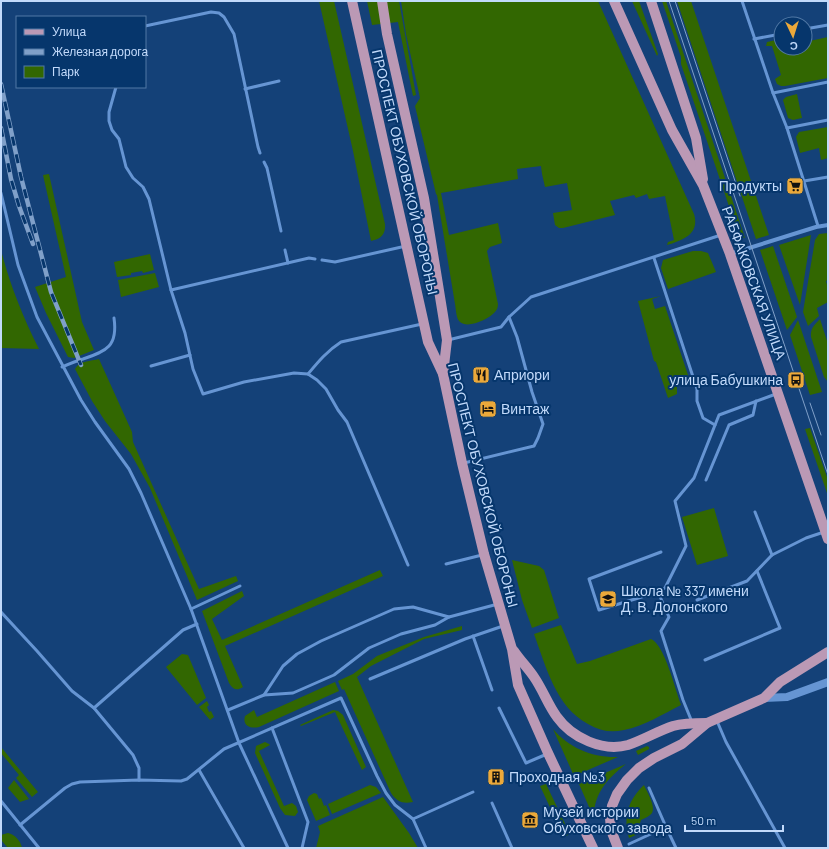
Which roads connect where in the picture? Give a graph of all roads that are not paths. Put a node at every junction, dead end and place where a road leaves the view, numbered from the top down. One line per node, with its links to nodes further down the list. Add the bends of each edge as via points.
1 (352, 1): 28 (main road, ПРОСПЕКТ ОБУХОВСКОЙ ОБОРОНЫ)
2 (382, 1): 39 (main road, via 424,198)
3 (614, 1): 22 (main road, РАБФАКОВСКАЯ УЛИЦА, via 672,130)
4 (651, 1): 22 (main road, via 696,138)
5 (742, 1): 10 (lane)
6 (828, 25): 8 (lane)
7 (146, 26): 14 (lane, via 211,12 219,13 234,34)
8 (813, 28)
9 (773, 35): 10 (lane)
10 (754, 39): 15 (lane)
11 (280, 81): 14 (lane)
12 (828, 82): 15 (lane)
13 (116, 88): 35 (lane, via 109,121 119,139 126,167 143,187 149,199)
14 (245, 89): 18 (lane)
15 (773, 93): 17 (lane)
16 (828, 120): 17 (lane)
17 (787, 128): 21 (lane)
18 (260, 153)
19 (264, 162): 26 (lane)
20 (828, 177): 21 (lane)
21 (804, 181): 25 (lane)
22 (703, 185): 27 (main road, РАБФАКОВСКАЯ УЛИЦА)
23 (1, 193): 42 (lane, via 18,265 27,291)
24 (828, 225): 25 (street)
25 (818, 226): 30 (street)
26 (281, 231)
27 (722, 235): 30 (main road, РАБФАКОВСКАЯ УЛИЦА); 31 (lane)
28 (408, 246): 33 (lane, via 335,262); 38 (main road, ПРОСПЕКТ ОБУХОВСКОЙ ОБОРОНЫ)
29 (285, 250): 34 (lane)
30 (730, 254): 45 (main road, РАБФАКОВСКАЯ УЛИЦА)
31 (654, 258): 36 (lane, via 531,297); 47 (lane, via 697,389 697,401 704,418)
32 (315, 259): 34 (lane)
33 (322, 260)
34 (288, 263): 35 (lane)
35 (171, 290): 40 (lane)
36 (509, 317): 39 (lane, via 501,327); 48 (lane, via 543,424 534,446)
37 (114, 318): 42 (lane, via 115,336 110,347)
38 (424, 324): 43 (lane, via 341,342 331,348); 44 (main road, ПРОСПЕКТ ОБУХОВСКОЙ ОБОРОНЫ, via 428,342)
39 (448, 340): 44 (main road)
40 (190, 355): 41 (lane); 43 (lane, via 203,394 244,382 294,373)
41 (151, 366)
42 (62, 367): 62 (lane, via 95,422 129,470)
43 (308, 374): 56 (lane, via 326,389 347,422)
44 (443, 374): 48 (main road, ПРОСПЕКТ ОБУХОВСКОЙ ОБОРОНЫ)
45 (778, 393): 46 (lane); 51 (main road, РАБФАКОВСКАЯ УЛИЦА)
46 (756, 401): 47 (lane, via 719,415); 49 (lane, via 753,415 729,425)
47 (715, 425): 59 (lane, via 694,478 675,501 686,546 664,588)
48 (462, 463): 53 (main road, ПРОСПЕКТ ОБУХОВСКОЙ ОБОРОНЫ)
49 (706, 480)
50 (755, 512): 54 (lane)
51 (827, 535): 54 (lane, via 806,538)
52 (661, 552): 59 (lane, via 589,579 599,610)
53 (484, 554): 55 (lane); 61 (main road, ПРОСПЕКТ ОБУХОВСКОЙ ОБОРОНЫ)
54 (772, 555): 57 (lane)
55 (446, 564)
56 (408, 565)
57 (757, 571): 60 (lane, via 747,581); 70 (lane, via 780,628)
58 (240, 586): 62 (lane)
59 (658, 592): 80 (lane, via 669,616 661,632)
60 (696, 600)
61 (498, 604): 64 (lane); 66 (main road, ПРОСПЕКТ ОБУХОВСКОЙ ОБОРОНЫ)
62 (191, 609): 65 (lane)
63 (1, 612): 76 (lane, via 72,692)
64 (449, 617): 74 (lane, via 435,625 401,634 369,648 334,675 293,693); 74 (lane, via 413,607 394,609 297,654 283,666)
65 (197, 624): 76 (lane, via 183,630); 78 (lane)
66 (505, 626): 67 (lane); 68 (main road, ПРОСПЕКТ ОБУХОВСКОЙ ОБОРОНЫ)
67 (473, 636): 71 (lane); 73 (lane)
68 (512, 649): 80 (main road, via 535,678 558,718 584,739 610,747 628,745 675,725); 84 (main road, ПРОСПЕКТ ОБУХОВСКОЙ ОБОРОНЫ, via 518,685)
69 (828, 652): 75 (main road, via 780,682)
70 (705, 660)
71 (370, 679)
72 (828, 682): 75 (main road, via 787,697)
73 (492, 690)
74 (264, 695): 78 (lane)
75 (764, 698): 79 (main road)
76 (94, 708): 86 (lane, via 133,755 139,768)
77 (499, 708): 84 (lane, via 526,763)
78 (228, 710): 83 (lane)
79 (717, 719): 81 (main road); 104 (lane, via 726,742)
80 (693, 723): 81 (main road)
81 (707, 723): 102 (main road, via 682,744 639,768 617,794 610,818 611,830)
82 (272, 728): 83 (lane); 91 (lane, via 341,698 386,793 395,805); 98 (lane, via 308,822)
83 (239, 743): 85 (lane, via 224,749); 97 (lane)
84 (548, 753): 101 (main road, ПРОСПЕКТ ОБУХОВСКОЙ ОБОРОНЫ)
85 (199, 770): 86 (lane, via 181,781); 96 (lane)
86 (139, 780): 92 (lane, via 72,784)
87 (649, 788): 93 (lane)
88 (473, 792): 91 (lane)
89 (1, 801): 92 (lane)
90 (492, 804): 100 (lane)
91 (413, 819): 99 (lane)
92 (20, 825): 95 (lane)
93 (666, 827): 94 (lane); 103 (lane)
94 (629, 844)
95 (39, 848)
96 (244, 848)
97 (288, 848)
98 (302, 848)
99 (426, 848)
100 (512, 848)
101 (593, 848)
102 (618, 848)
103 (676, 848)
104 (785, 848)

